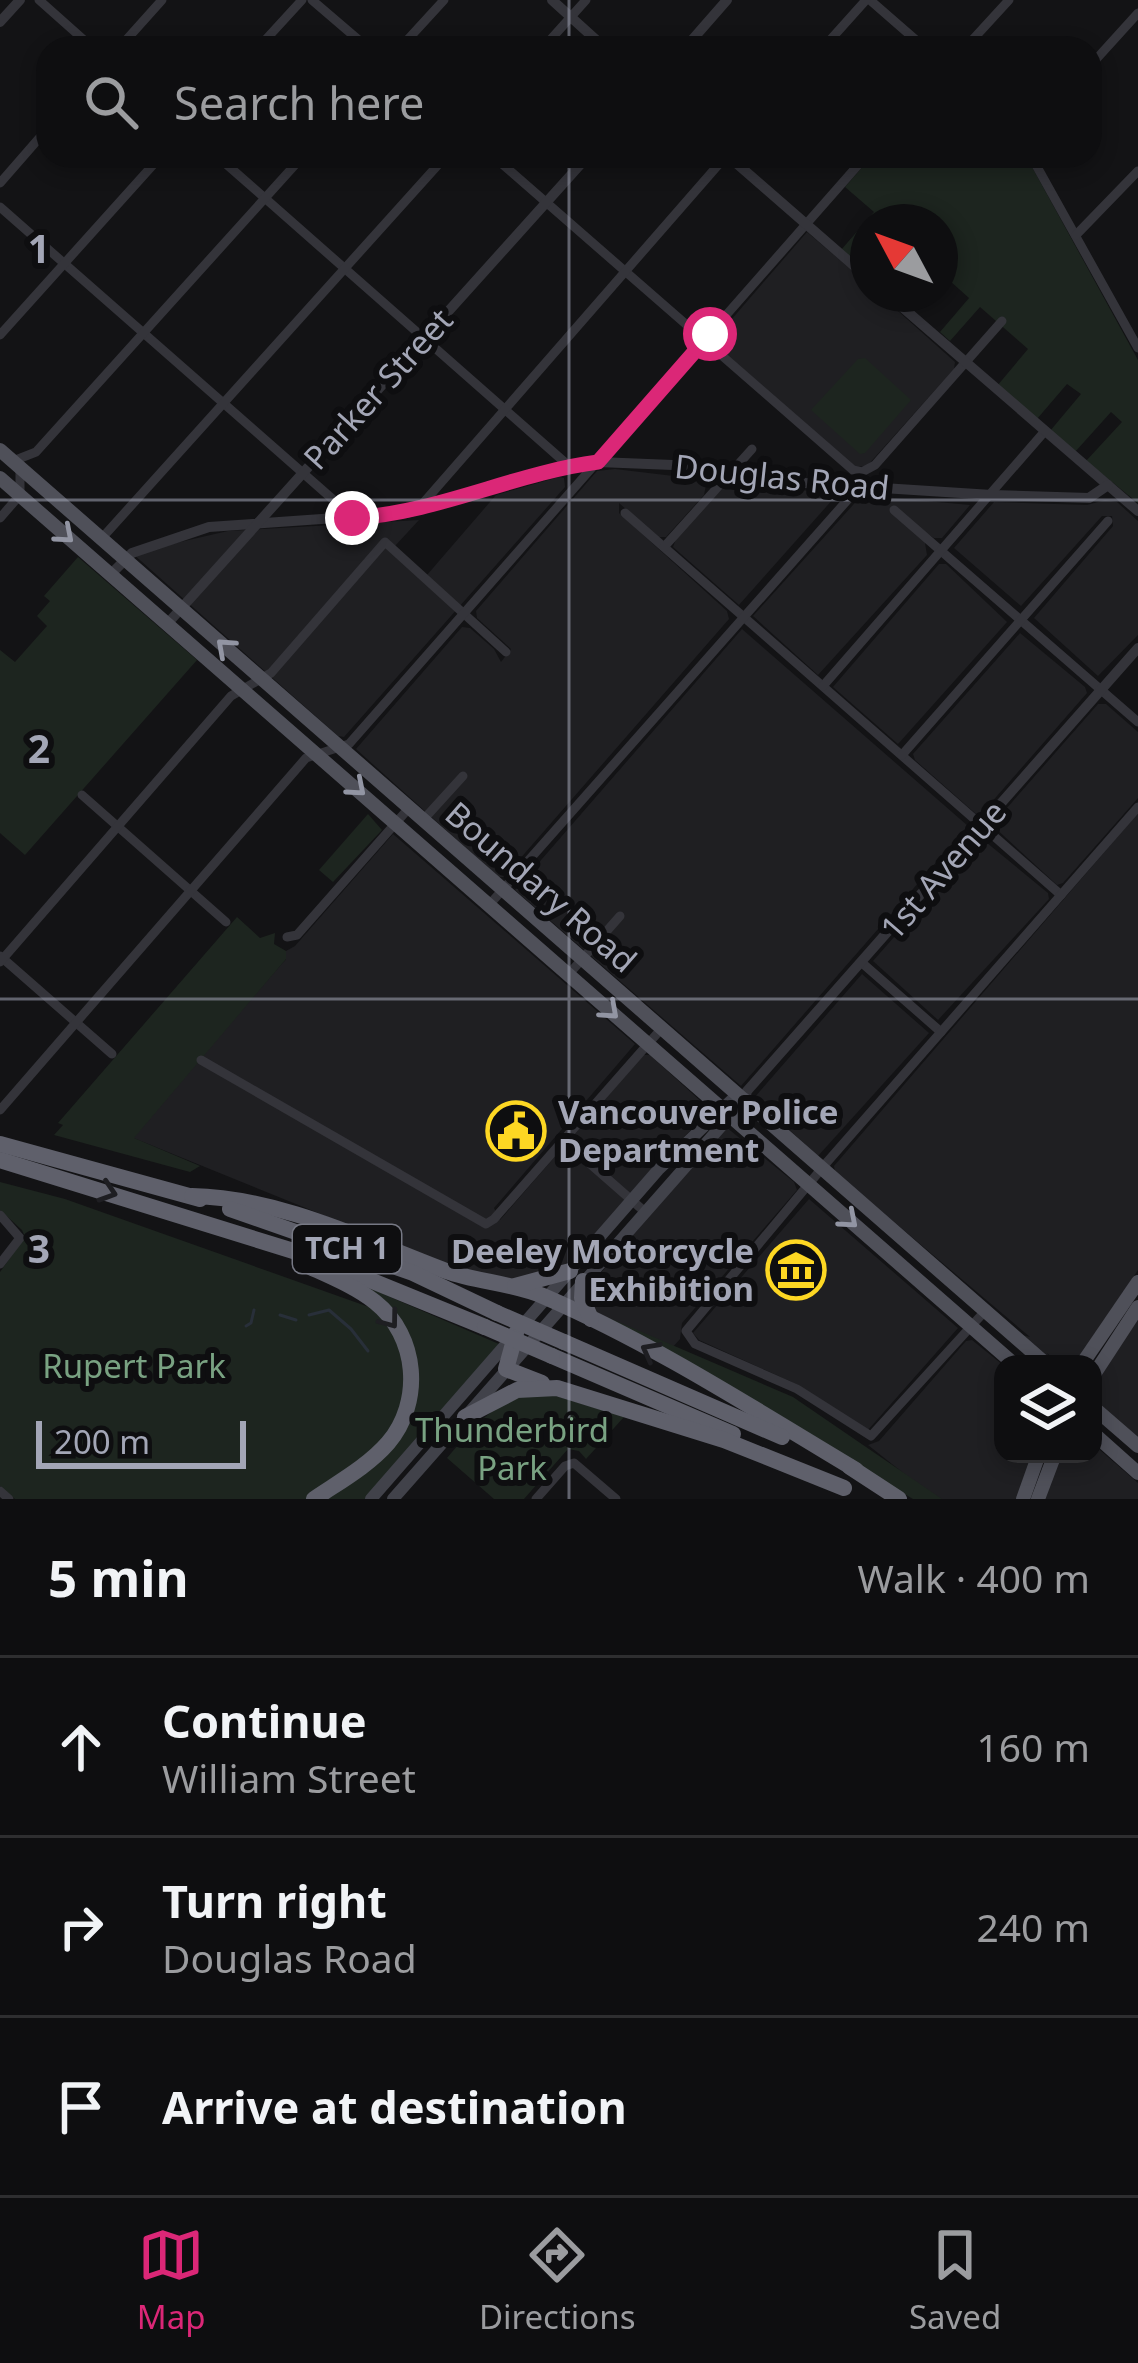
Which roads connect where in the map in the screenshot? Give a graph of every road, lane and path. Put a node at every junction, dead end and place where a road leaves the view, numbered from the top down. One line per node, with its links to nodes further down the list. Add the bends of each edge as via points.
1 (20, 0): 14 (street)
2 (39, 0): 15 (street)
3 (162, 0): 16 (street)
4 (302, 0): 17 (street)
5 (312, 0): 18 (street)
6 (444, 0): 19 (street)
7 (552, 0): 13 (street)
8 (586, 0): 13 (street)
9 (728, 0): 22 (street)
10 (868, 0): 23 (street); 24 (street)
11 (1009, 0): 25 (street)
12 (1138, 13): 26 (street)
13 (571, 17): 20 (street); 21 (street)
14 (0, 22)
15 (80, 36)
16 (130, 36)
17 (269, 36)
18 (354, 36)
19 (411, 36)
20 (554, 36)
21 (592, 36)
22 (696, 36)
23 (834, 36)
24 (911, 36)
25 (976, 36)
26 (1102, 53)
27 (36, 142): 39 (street)
28 (150, 168): 46 (street)
29 (231, 168): 40 (street)
30 (292, 168): 40 (street)
31 (435, 168): 47 (street)
32 (507, 168): 41 (street)
33 (577, 168): 41 (street, Parker Street)
34 (716, 168): 48 (street)
35 (741, 168): 43 (street)
36 (855, 168): 43 (street)
37 (1038, 168): 44 (street)
38 (1138, 171): 44 (street)
39 (0, 183)
40 (265, 198): 47 (street); 52 (street)
41 (546, 202): 48 (street); 54 (street, Parker Street)
42 (0, 207): 46 (street)
43 (806, 224): 45 (street); 55 (street)
44 (1076, 235): 51 (street)
45 (850, 262)
46 (64, 264): 52 (street); 53 (street)
47 (344, 268): 54 (street); 58 (street)
48 (625, 272): 55 (street); 59 (street)
49 (908, 312): 57 (street)
50 (1002, 322): 57 (street)
51 (1134, 331): 56 (street)
52 (144, 333): 58 (street); 63 (street)
53 (0, 335)
54 (424, 337): 59 (street); 67 (street, Parker Street)
55 (703, 342): 57 (street, via 862,472); 64 (street)
56 (1138, 348)
57 (966, 362): 60 (street)
58 (224, 403): 67 (street); 85 (street)
59 (504, 408): 65 (street); 76 (street)
60 (1046, 431): 70 (street); 72 (street)
61 (752, 448): 68 (street)
62 (0, 450): 66 (main road, Boundary Road)
63 (36, 452): 66 (street); 66 (street)
64 (598, 462): 65 (street, Douglas Road); 68 (street, Douglas Road); 92 (street)
65 (569, 466): 76 (street, Douglas Road)
66 (21, 468): 73 (street); 85 (main road, Boundary Road)
67 (302, 473): 74 (street); 75 (street, Parker Street)
68 (729, 474): 71 (street, Douglas Road); 87 (street)
69 (0, 478): 73 (main road, Boundary Road)
70 (1108, 485): 72 (street, Douglas Road, via 1089,498); 78 (street)
71 (851, 487): 72 (street, Douglas Road); 93 (street)
72 (992, 494): 88 (street)
73 (20, 495): 80 (street); 90 (main road, Boundary Road, one-way to 90)
74 (338, 503)
75 (273, 506): 82 (street, Parker Street); 83 (street)
76 (416, 510): 83 (street, Douglas Road)
77 (894, 510): 88 (street)
78 (1138, 511)
79 (625, 512): 87 (street)
80 (0, 518)
81 (1108, 521): 94 (street)
82 (258, 522): 83 (street, Douglas Road); 84 (street, Douglas Road); 86 (street, Parker Street)
83 (284, 522)
84 (229, 525): 86 (street); 89 (street, Douglas Road)
85 (102, 538): 89 (main road, Boundary Road)
86 (239, 543): 91 (street, Parker Street)
87 (664, 547): 93 (street)
88 (941, 551): 94 (street); 99 (street)
89 (125, 559): 90 (street, Douglas Road); 91 (main road, Boundary Road)
90 (111, 574): 95 (main road, Boundary Road)
91 (181, 608): 95 (street, Parker Street); 98 (main road, Boundary Road, one-way to 91)
92 (464, 615): 97 (street); 98 (street, via 385,542); 103 (street)
93 (743, 617): 99 (street); 114 (street)
94 (1020, 620): 101 (street); 105 (street)
95 (168, 623): 100 (main road, Boundary Road)
96 (1138, 648): 101 (street, 1st Avenue)
97 (506, 652)
98 (261, 679): 100 (street); 103 (main road, Boundary Road)
99 (823, 686): 105 (street)
100 (242, 688): 104 (main road, Boundary Road); 112 (street)
101 (1102, 689): 102 (street); 113 (street, 1st Avenue)
102 (1138, 722)
103 (339, 747): 104 (street); 109 (main road, Boundary Road)
104 (316, 754): 111 (main road, Boundary Road, one-way to 111); 115 (street)
105 (902, 755): 113 (street)
106 (463, 776): 110 (street)
107 (82, 795): 112 (street)
108 (1138, 807): 116 (street)
109 (409, 808): 110 (main road, Boundary Road); 111 (street)
110 (423, 820): 114 (main road, Boundary Road)
111 (397, 823): 117 (main road, Boundary Road); 120 (street)
112 (118, 826): 115 (street); 122 (street)
113 (981, 826): 116 (street); 123 (street, 1st Avenue)
114 (502, 889): 117 (street); 121 (main road, Boundary Road)
115 (191, 890): 119 (street); 125 (street)
116 (1061, 896): 127 (street)
117 (490, 904): 124 (main road, Boundary Road)
118 (620, 916): 121 (street)
119 (226, 922)
120 (287, 937)
121 (583, 958): 124 (street); 126 (main road, Boundary Road)
122 (1, 959): 125 (street)
123 (862, 962): 127 (street); 131 (street, 1st Avenue)
124 (569, 974): 128 (main road, Boundary Road, one-way to 128)
125 (76, 1022): 129 (street); 132 (street)
126 (662, 1028): 128 (street); 131 (main road, Boundary Road)
127 (941, 1032): 137 (street)
128 (648, 1044): 133 (main road, Boundary Road); 134 (street)
129 (112, 1054)
130 (201, 1060): 134 (street, via 486,1224)
131 (743, 1095): 133 (main road); 137 (main road, Boundary Road)
132 (0, 1110)
133 (725, 1113): 138 (main road, Boundary Road); 140 (main road); 141 (main road)
134 (563, 1140): 140 (street)
135 (0, 1144): 139 (highway, TCH 1)
136 (0, 1160): 143 (highway, TCH 1, one-way to 143)
137 (823, 1168): 138 (street); 144 (main road, Boundary Road)
138 (809, 1186): 145 (main road, Boundary Road, one-way to 145); 155 (street, via 691,1323 688,1338 796,1389 871,1436)
139 (192, 1196): 149 (highway, via 276,1209 448,1272); 153 (highway, TCH 1, via 412,1274)
140 (632, 1200): 141 (street); 147 (main road)
141 (644, 1211): 147 (main road)
142 (0, 1215): 146 (street, via 20,1234)
143 (215, 1227): 153 (highway, TCH 1); 175 (highway, one-way to 175, via 355,1289 387,1314 408,1353 411,1394 396,1433)
144 (900, 1235): 145 (main road); 152 (main road, Boundary Road)
145 (886, 1252): 155 (main road, Boundary Road)
146 (0, 1264)
147 (577, 1276): 149 (highway); 150 (main road); 154 (highway)
148 (1138, 1282): 160 (main road)
149 (514, 1286): 150 (highway)
150 (555, 1301): 154 (highway); 156 (main road); 162 (main road)
151 (1138, 1307): 161 (main road)
152 (986, 1310): 155 (street); 159 (main road, Boundary Road)
153 (491, 1320): 157 (highway, TCH 1, bridge)
154 (592, 1320): 170 (highway, one-way to 154)
155 (971, 1327): 158 (main road, Boundary Road)
156 (516, 1333): 162 (highway); 176 (main road)
157 (558, 1349): 170 (highway, TCH 1); 172 (highway, TCH 1)
158 (1004, 1355)
159 (1036, 1355)
160 (1088, 1355)
161 (1102, 1362)
162 (506, 1369): 163 (highway); 165 (main road)
163 (556, 1388): 165 (highway, via 517,1390); 172 (highway)
164 (1102, 1415): 167 (main road)
165 (465, 1417): 177 (main road)
166 (1102, 1441): 171 (main road)
167 (1138, 1446)
168 (1036, 1463): 182 (main road)
169 (1052, 1463): 183 (main road)
170 (856, 1470): 181 (highway, TCH 1)
171 (1138, 1473)
172 (844, 1488): 180 (highway, TCH 1)
173 (0, 1491): 174 (street)
174 (9, 1499)
175 (314, 1499)
176 (371, 1499)
177 (393, 1499)
178 (536, 1499): 179 (street, via 572,1463)
179 (616, 1499)
180 (862, 1499)
181 (899, 1499)
182 (1023, 1499)
183 (1038, 1499)

